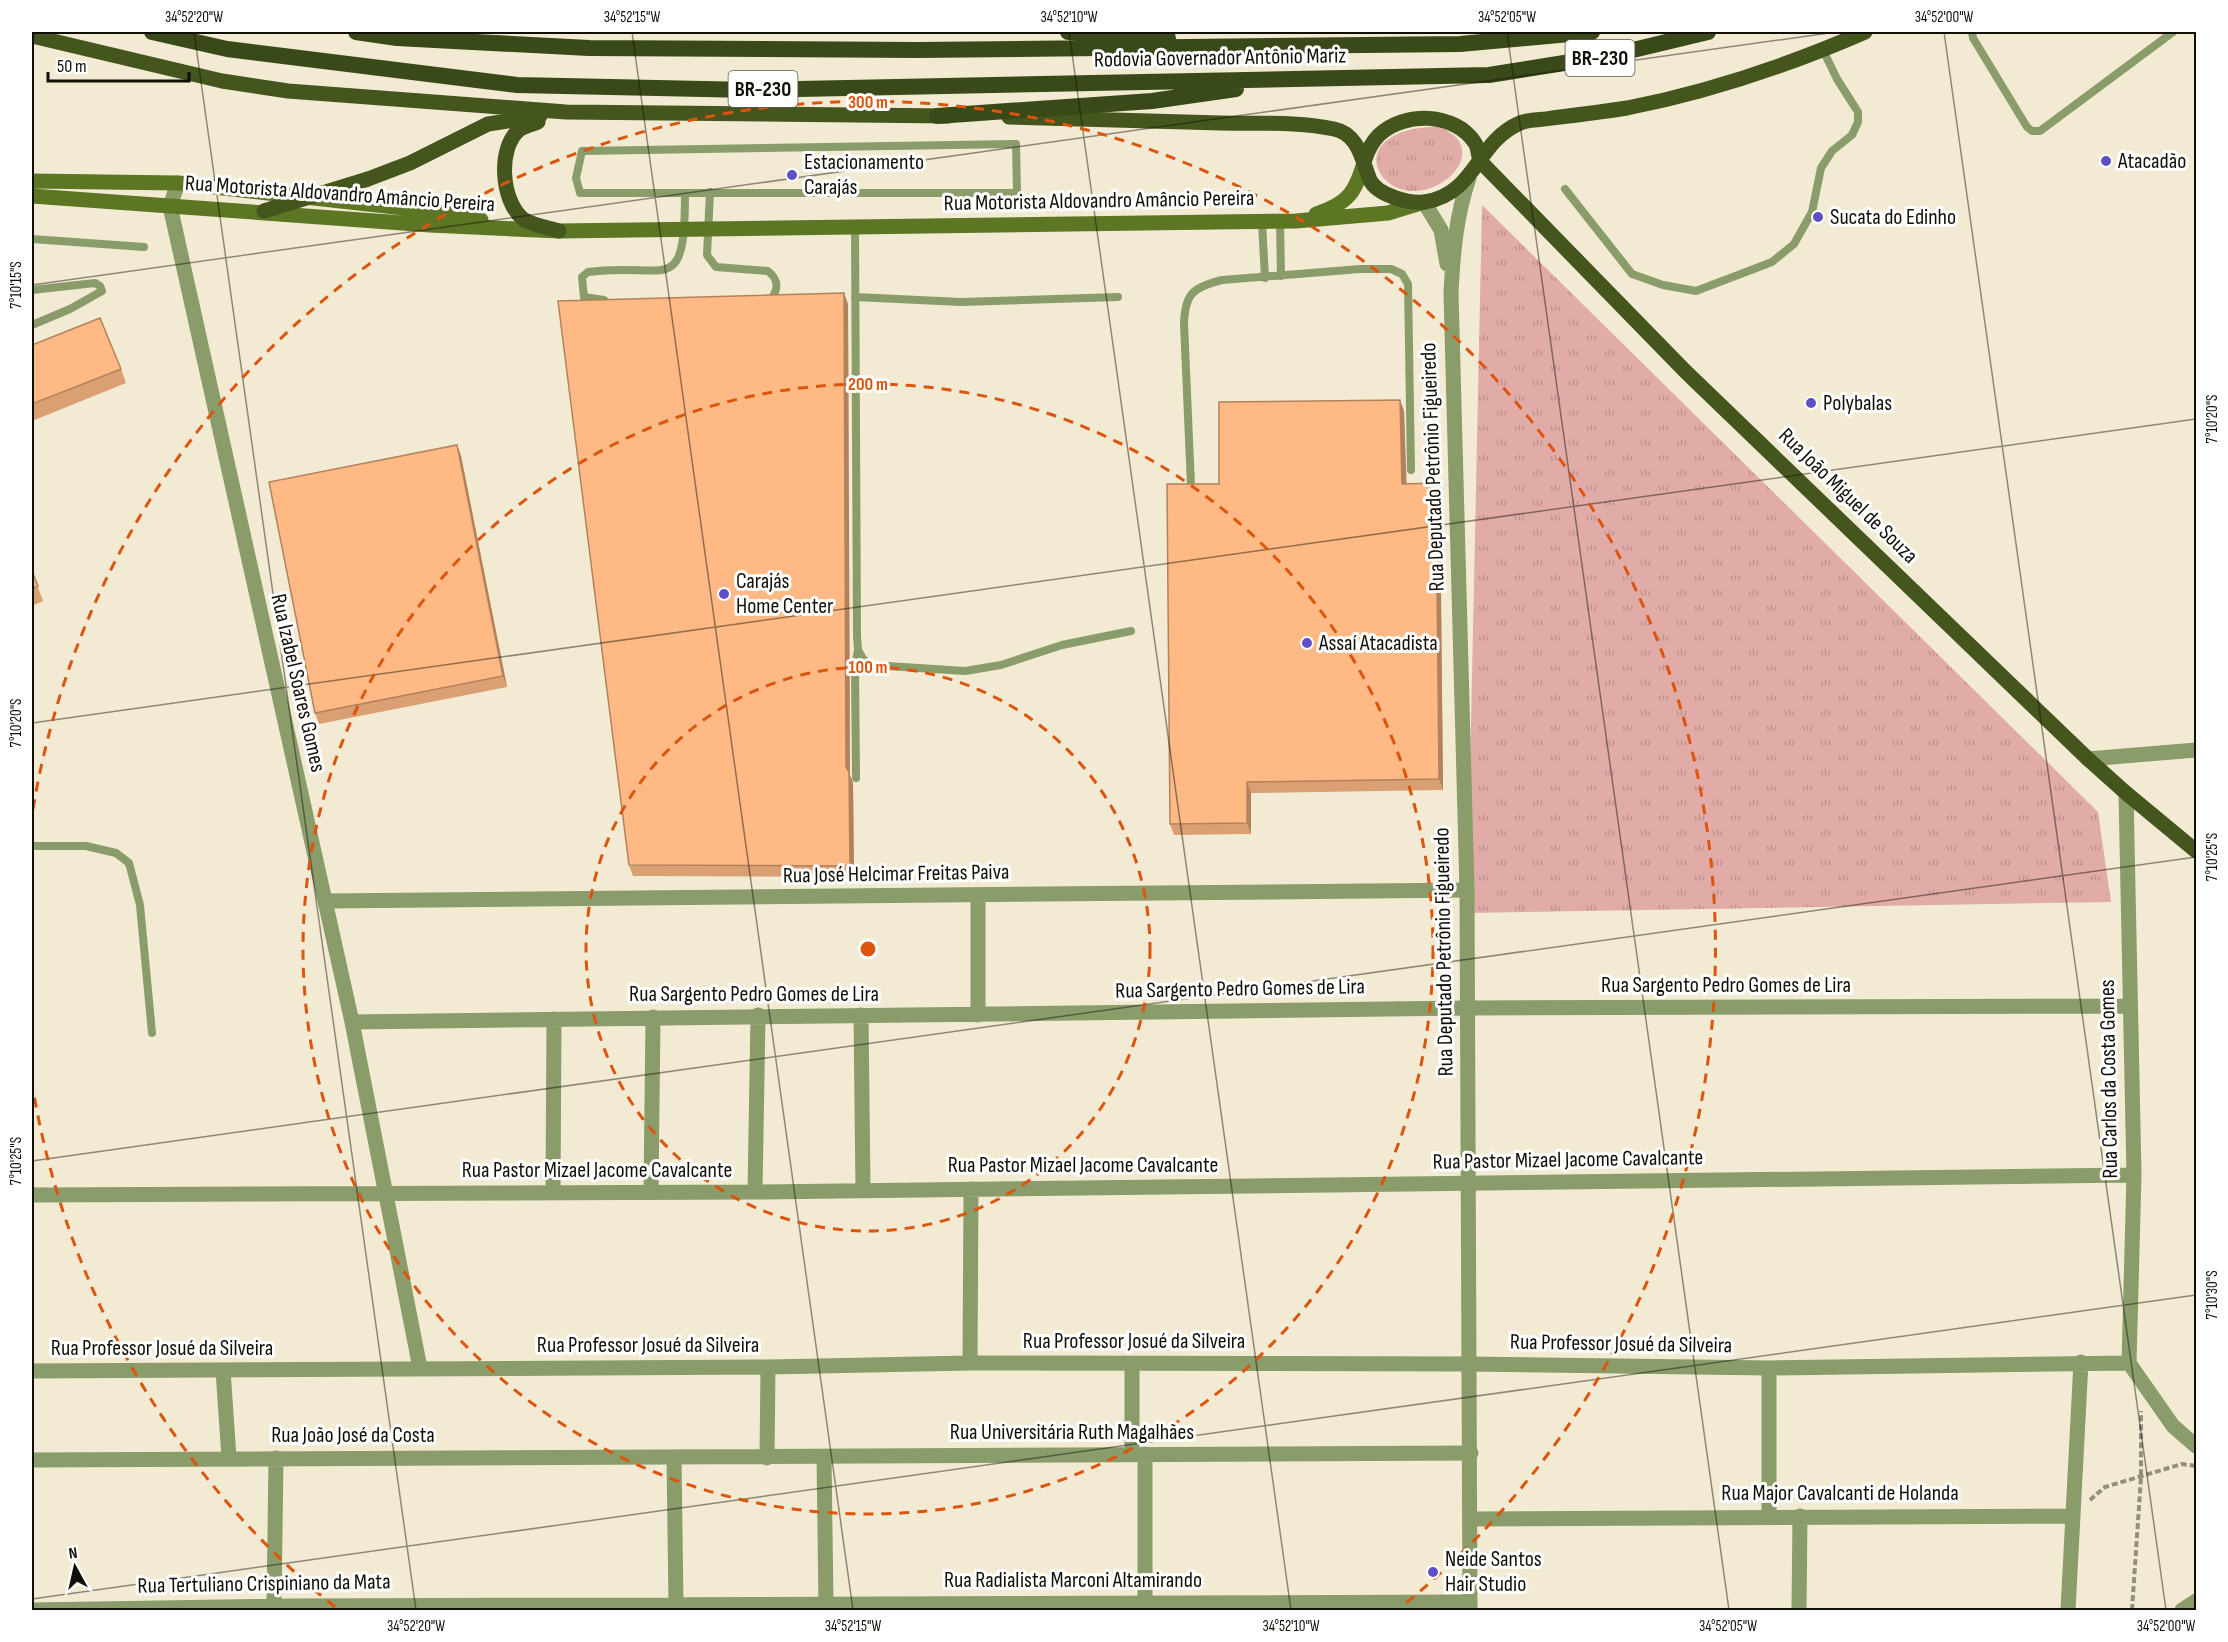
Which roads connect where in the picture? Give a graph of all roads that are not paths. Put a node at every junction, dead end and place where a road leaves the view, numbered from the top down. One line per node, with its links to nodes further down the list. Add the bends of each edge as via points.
1 (152, 32): 12 (highway, Rodovia Governador Antônio Mariz / BR-230, via 227,49 517,85 750,90)
2 (356, 32): 10 (highway, Rodovia Governador Antônio Mariz / BR-230, via 397,38 589,48)
3 (1068, 32): 10 (highway)
4 (1592, 32): 10 (highway, Rodovia Governador Antônio Mariz / BR-230, via 1489,43)
5 (1708, 32): 12 (highway, Rodovia Governador Antônio Mariz / BR-230, via 1608,56 1489,75)
6 (1865, 32): 11 (main road)
7 (1972, 32): 8 (lane, via 2032,131 2040,131)
8 (2173, 32)
9 (32, 36): 13 (main road, via 222,81 288,91)
10 (1276, 47)
11 (1822, 50): 16 (main road, via 1744,78 1628,108 1522,122 1490,144); 20 (lane, via 1858,112 1858,122 1852,135 1832,151 1821,168 1812,212 1794,244 1772,261 1696,291 1663,285 1632,274)
12 (1302, 79): 14 (highway, via 1152,101)
13 (566, 112): 14 (main road, BR-230); 24 (main road, via 488,124 410,163); 35 (main road, via 520,129 506,152 504,180 510,202 524,219)
14 (937, 116): 15 (main road, via 1286,124 1336,129 1351,138)
15 (1365, 159): 16 (main road, via 1380,134 1394,126 1439,118 1461,129 1475,143); 25 (main road, via 1371,182 1382,191); 29 (main road, Rua Motorista Aldovandro Amâncio Pereira, via 1359,182 1341,204)
16 (1480, 161): 17 (main road); 52 (main road, Rua João Miguel de Souza, via 1686,372)
17 (1469, 178): 25 (main road, via 1450,193); 41 (street, Rua Deputado Petrônio Figueiredo, via 1454,238)
18 (32, 181): 19 (main road, Rua Motorista Aldovandro Amâncio Pereira)
19 (178, 183): 24 (main road, Rua Motorista Aldovandro Amâncio Pereira); 26 (street)
20 (1566, 189)
21 (710, 192): 22 (lane); 22 (lane, via 1017,193 1016,144 582,151 577,164 580,193); 33 (lane)
22 (685, 193): 34 (lane)
23 (32, 196): 26 (main road, Rua Motorista Aldovandro Amâncio Pereira)
24 (306, 197): 27 (main road); 32 (main road, Rua Motorista Aldovandro Amâncio Pereira, via 431,211)
25 (1424, 202): 29 (main road, Rua Motorista Aldovandro Amâncio Pereira, via 1388,213); 41 (street, Rua Deputado Petrônio Figueiredo, via 1441,230)
26 (170, 206): 27 (main road, Rua Motorista Aldovandro Amâncio Pereira); 59 (street, Rua Izabel Soares Gomes)
27 (264, 211): 32 (main road, Rua Motorista Aldovandro Amâncio Pereira, via 430,225)
28 (1280, 221): 29 (main road, Rua Motorista Aldovandro Amâncio Pereira); 30 (main road, Rua Motorista Aldovandro Amâncio Pereira); 38 (lane)
29 (1296, 221)
30 (1262, 222): 31 (main road, Rua Motorista Aldovandro Amâncio Pereira); 39 (lane)
31 (855, 226): 33 (main road, Rua Motorista Aldovandro Amâncio Pereira); 42 (lane)
32 (507, 227): 35 (main road, Rua Motorista Aldovandro Amâncio Pereira)
33 (710, 228): 34 (main road, Rua Motorista Aldovandro Amâncio Pereira); 45 (lane, via 707,255 716,267 768,271 775,276 777,284 772,298)
34 (685, 230): 35 (main road, Rua Motorista Aldovandro Amâncio Pereira); 44 (lane, via 680,260 672,268 602,270 582,277 584,297)
35 (559, 231)
36 (32, 239): 37 (lane)
37 (144, 247)
38 (1281, 276): 39 (lane); 47 (lane, via 1360,269 1402,273 1408,284)
39 (1265, 278): 48 (lane, via 1202,285 1190,294 1185,305)
40 (32, 290): 46 (lane, via 95,283 102,291)
41 (1451, 293): 57 (street, Rua Deputado Petrônio Figueiredo)
42 (855, 297): 43 (lane, via 961,302); 50 (lane)
43 (1118, 297)
44 (619, 300)
45 (759, 300)
46 (32, 325)
47 (1411, 470)
48 (1191, 486)
49 (1131, 631): 50 (lane, via 965,671 872,665)
50 (858, 650): 53 (lane)
51 (2196, 750): 52 (street)
52 (2088, 759): 54 (main road, Rua João Miguel de Souza)
53 (856, 778)
54 (2126, 793): 56 (main road, Rua João Miguel de Souza); 60 (street, Rua Carlos da Costa Gomes)
55 (32, 846): 68 (lane, via 86,846 116,854 129,863 140,905)
56 (2196, 851)
57 (1467, 890): 58 (street, Rua José Helcimar Freitas Paiva); 61 (street, Rua Deputado Petrônio Figueiredo)
58 (978, 896): 59 (street, Rua José Helcimar Freitas Paiva); 64 (street)
59 (325, 902): 67 (street, Rua Izabel Soares Gomes)
60 (2129, 1006): 61 (street, Rua Sargento Pedro Gomes de Lira); 69 (street, Rua Carlos da Costa Gomes)
61 (1467, 1008): 64 (street, Rua Sargento Pedro Gomes de Lira); 70 (street, Rua Deputado Petrônio Figueiredo)
62 (758, 1015): 63 (street, Rua Sargento Pedro Gomes de Lira); 65 (street, Rua Sargento Pedro Gomes de Lira); 74 (street)
63 (861, 1015): 64 (street, Rua Sargento Pedro Gomes de Lira); 71 (street)
64 (978, 1015)
65 (653, 1017): 66 (street, Rua Sargento Pedro Gomes de Lira); 73 (street)
66 (554, 1019): 67 (street, Rua Sargento Pedro Gomes de Lira); 75 (street)
67 (352, 1022): 76 (street, Rua Izabel Soares Gomes)
68 (152, 1033)
69 (2134, 1175): 70 (street, Rua Pastor Mizael Jacome Cavalcante); 80 (street, Rua Carlos da Costa Gomes)
70 (1469, 1184): 72 (street, Rua Pastor Mizael Jacome Cavalcante); 82 (street, Rua Deputado Petrônio Figueiredo)
71 (863, 1189): 72 (street, Rua Pastor Mizael Jacome Cavalcante); 74 (street, Rua Pastor Mizael Jacome Cavalcante)
72 (971, 1189): 79 (street)
73 (651, 1191): 74 (street, Rua Pastor Mizael Jacome Cavalcante); 75 (street, Rua Pastor Mizael Jacome Cavalcante)
74 (755, 1192)
75 (553, 1193): 76 (street, Rua Pastor Mizael Jacome Cavalcante)
76 (385, 1194): 77 (street, Rua Pastor Mizael Jacome Cavalcante); 84 (street, Rua Izabel Soares Gomes)
77 (32, 1195)
78 (2081, 1362): 80 (street, Rua Professor Josué da Silveira); 85 (street, Rua Professor Josué da Silveira); 99 (street)
79 (970, 1363): 81 (street, Rua Professor Josué da Silveira); 83 (street, Rua Professor Josué da Silveira)
80 (2129, 1363): 88 (street, via 2173,1426)
81 (1132, 1364): 82 (street, Rua Professor Josué da Silveira); 90 (street)
82 (1468, 1364): 85 (street, Rua Professor Josué da Silveira); 89 (street, Rua Deputado Petrônio Figueiredo)
83 (768, 1367): 84 (street, Rua Professor Josué da Silveira); 95 (street)
84 (420, 1368): 86 (street, Rua Professor Josué da Silveira)
85 (1769, 1368): 97 (street)
86 (223, 1370): 87 (street, Rua Professor Josué da Silveira); 93 (street)
87 (32, 1371)
88 (2196, 1446)
89 (1471, 1453): 90 (street, Rua Universitária Ruth Magalhães); 100 (street, Rua Deputado Petrônio Figueiredo)
90 (1138, 1454): 92 (street, Rua Universitária Ruth Magalhães); 101 (street)
91 (674, 1457): 94 (street, Rua João José da Costa); 95 (street, Rua Universitária Ruth Magalhães); 103 (street)
92 (824, 1457): 95 (street, Rua Universitária Ruth Magalhães); 104 (street)
93 (229, 1458): 94 (street, Rua João José da Costa); 96 (street, Rua João José da Costa)
94 (276, 1458): 105 (street)
95 (767, 1458)
96 (32, 1460)
97 (1769, 1515): 98 (street, Rua Major Cavalcanti de Holanda); 100 (street, Rua Major Cavalcanti de Holanda)
98 (1800, 1516): 99 (street, Rua Major Cavalcanti de Holanda); 111 (street)
99 (2071, 1516): 112 (street)
100 (1470, 1519): 106 (street, Rua Deputado Petrônio Figueiredo)
101 (1145, 1602): 104 (street, Rua Radialista Marconi Altamirando); 107 (street, Rua Radialista Marconi Altamirando)
102 (2196, 1602): 113 (street)
103 (676, 1604): 108 (street, Rua Tertuliano Crispiniano da Mata); 109 (street, Rua Radialista Marconi Altamirando)
104 (826, 1604): 109 (street, Rua Radialista Marconi Altamirando)
105 (274, 1606): 108 (street, Rua Tertuliano Crispiniano da Mata); 110 (street, Rua Tertuliano Crispiniano da Mata)
106 (1470, 1606): 107 (street, Rua Radialista Marconi Altamirando)
107 (1174, 1607)
108 (291, 1608)
109 (704, 1608)
110 (32, 1610)
111 (1800, 1611)
112 (2068, 1611)
113 (2182, 1611)

